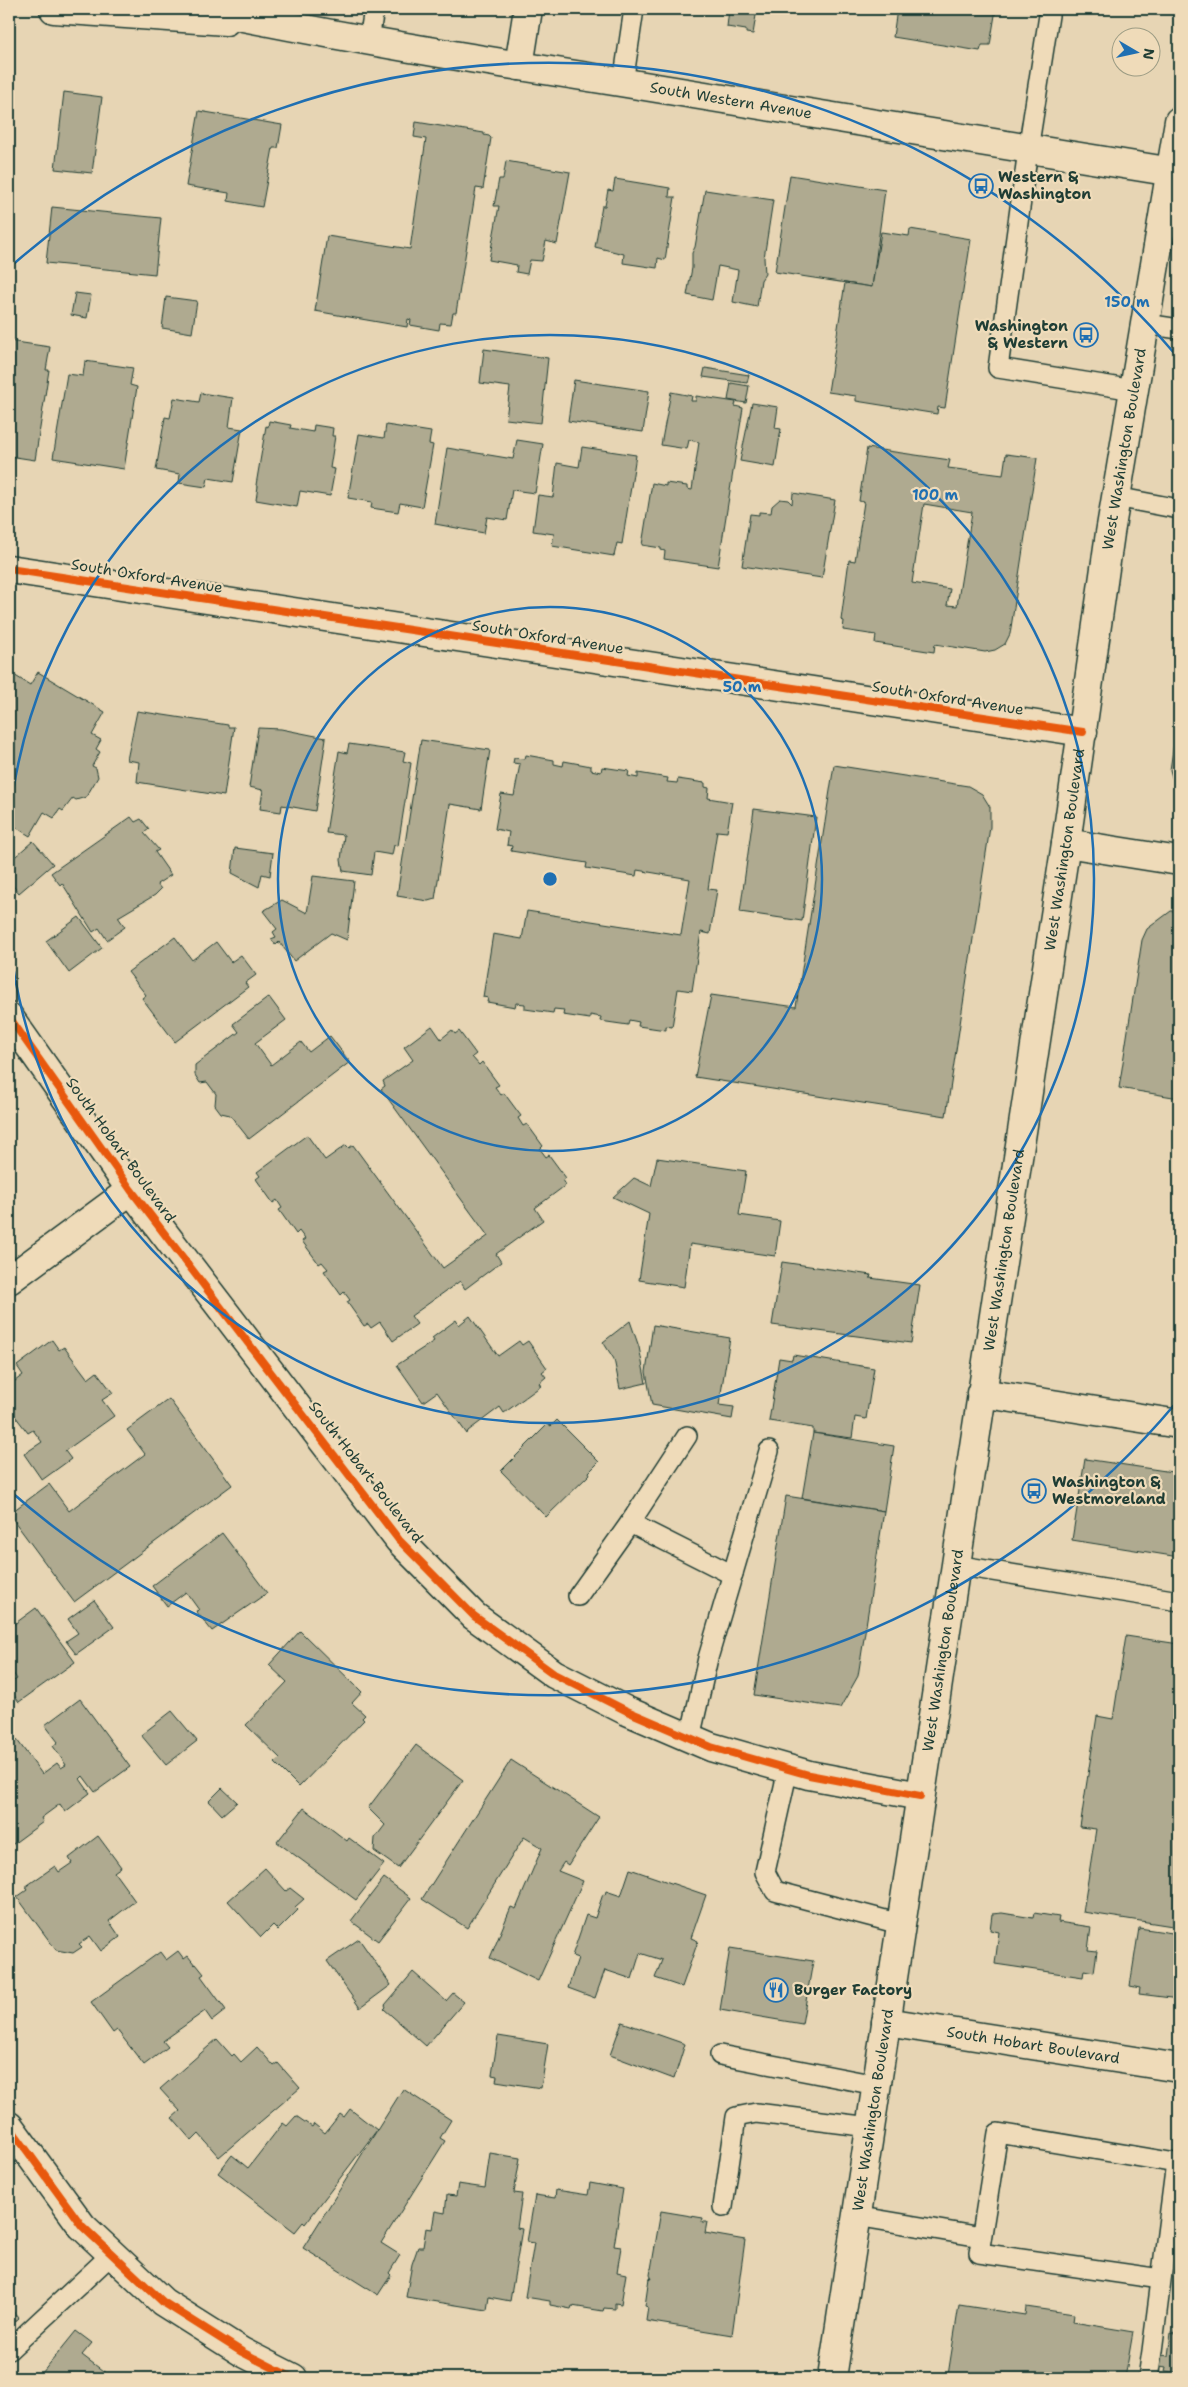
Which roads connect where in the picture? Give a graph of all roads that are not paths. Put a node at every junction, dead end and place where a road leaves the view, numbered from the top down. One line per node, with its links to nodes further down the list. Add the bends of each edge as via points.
1 (54, 9): 7 (main road, South Western Avenue)
2 (204, 9): 7 (main road, South Western Avenue)
3 (374, 9): 8 (lane)
4 (528, 9): 9 (main road)
5 (634, 9): 10 (lane)
6 (1050, 9): 12 (lane)
7 (284, 26): 8 (main road, South Western Avenue)
8 (369, 40): 9 (main road, South Western Avenue)
9 (520, 66): 10 (main road, South Western Avenue)
10 (622, 83): 12 (main road, South Western Avenue)
11 (1179, 121): 13 (main road, West Washington Boulevard)
12 (1028, 150): 13 (main road, South Western Avenue); 16 (lane, via 998,368)
13 (1175, 172): 14 (main road, West Washington Boulevard)
14 (1146, 324): 15 (lane); 16 (main road, West Washington Boulevard)
15 (1179, 329)
16 (1134, 390): 17 (main road, West Washington Boulevard)
17 (1116, 497): 18 (lane); 20 (main road, West Washington Boulevard)
18 (1179, 509)
19 (9, 569): 20 (main road, South Oxford Avenue)
20 (1083, 732): 21 (main road, West Washington Boulevard)
21 (1066, 843): 22 (main road); 26 (main road, West Washington Boulevard)
22 (1179, 861)
23 (9, 1018): 24 (main road, South Hobart Boulevard)
24 (131, 1190): 25 (main road); 35 (main road, South Hobart Boulevard, via 399,1540 474,1616 554,1674)
25 (9, 1280)
26 (982, 1393): 27 (main road); 31 (main road, West Washington Boulevard)
27 (1179, 1424)
28 (687, 1436): 30 (lane)
29 (769, 1451): 32 (lane)
30 (630, 1523): 32 (lane); 33 (lane)
31 (956, 1565): 34 (lane); 37 (main road, West Washington Boulevard)
32 (733, 1575): 35 (lane, via 708,1658)
33 (578, 1596)
34 (1179, 1601)
35 (690, 1738): 36 (main road, South Hobart Boulevard)
36 (788, 1769): 37 (main road, South Hobart Boulevard); 38 (lane, via 765,1872 775,1891)
37 (920, 1796): 38 (main road, West Washington Boulevard)
38 (900, 1924): 39 (main road, West Washington Boulevard)
39 (886, 2022): 41 (main road, South Hobart Boulevard); 42 (main road, West Washington Boulevard)
40 (720, 2055): 42 (lane)
41 (1179, 2068)
42 (876, 2085): 44 (main road, West Washington Boulevard)
43 (9, 2126): 48 (main road, via 82,2226)
44 (870, 2127): 45 (lane, via 756,2114 736,2117); 46 (main road, West Washington Boulevard)
45 (723, 2207)
46 (856, 2216): 47 (lane); 52 (main road, West Washington Boulevard)
47 (981, 2237): 49 (lane, via 979,2253); 49 (lane, via 998,2133 1176,2163)
48 (112, 2254): 50 (lane); 51 (main road, via 163,2302 242,2352)
49 (1161, 2279): 53 (lane)
50 (9, 2350)
51 (293, 2378)
52 (832, 2378)
53 (1148, 2378)

